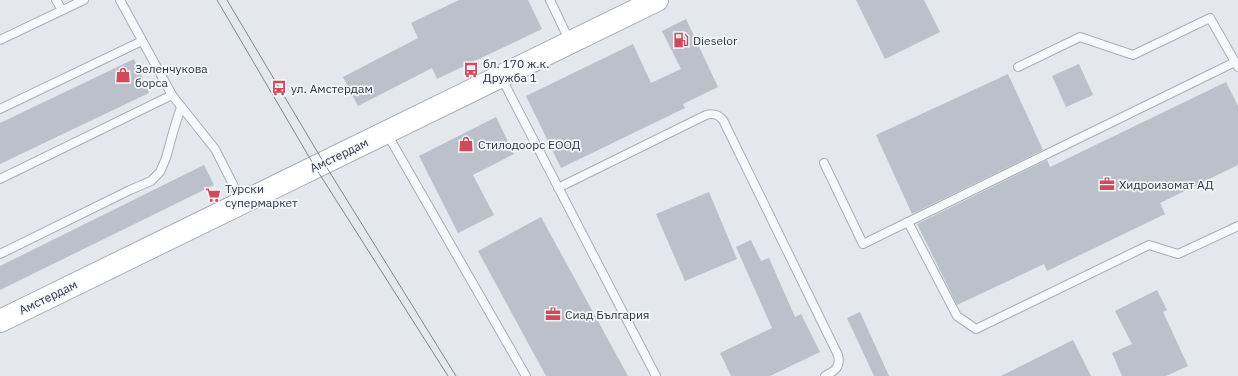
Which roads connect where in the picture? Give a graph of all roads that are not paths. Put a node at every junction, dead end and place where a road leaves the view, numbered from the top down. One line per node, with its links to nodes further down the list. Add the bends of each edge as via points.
1 (56, 0): 6 (lane)
2 (84, 0): 6 (lane)
3 (120, 0): 8 (lane)
4 (550, 0): 9 (lane)
5 (657, 0): 9 (street, Амстердам)
6 (62, 10): 7 (lane)
7 (0, 40)
8 (142, 40): 13 (lane); 15 (lane)
9 (570, 42): 12 (street, Амстердам)
10 (1236, 64): 11 (lane, via 1210,18 1133,56 1080,37); 21 (lane)
11 (1018, 68)
12 (501, 77): 16 (street, Амстердам); 19 (lane)
13 (172, 95): 14 (lane); 18 (lane)
14 (181, 107): 20 (lane, via 214,149); 23 (lane, via 166,158 160,172 151,181)
15 (0, 109)
16 (386, 132): 20 (street, Амстердам); 25 (lane)
17 (824, 163): 21 (lane, via 863,244)
18 (0, 179)
19 (558, 188): 26 (lane); 27 (lane, via 706,115 720,116 838,356 836,369)
20 (242, 202): 24 (street, Амстердам)
21 (908, 222): 22 (lane, via 957,316 976,329 1150,245 1178,254)
22 (1238, 226)
23 (0, 254)
24 (0, 321)
25 (526, 376)
26 (656, 376)
27 (825, 376)

